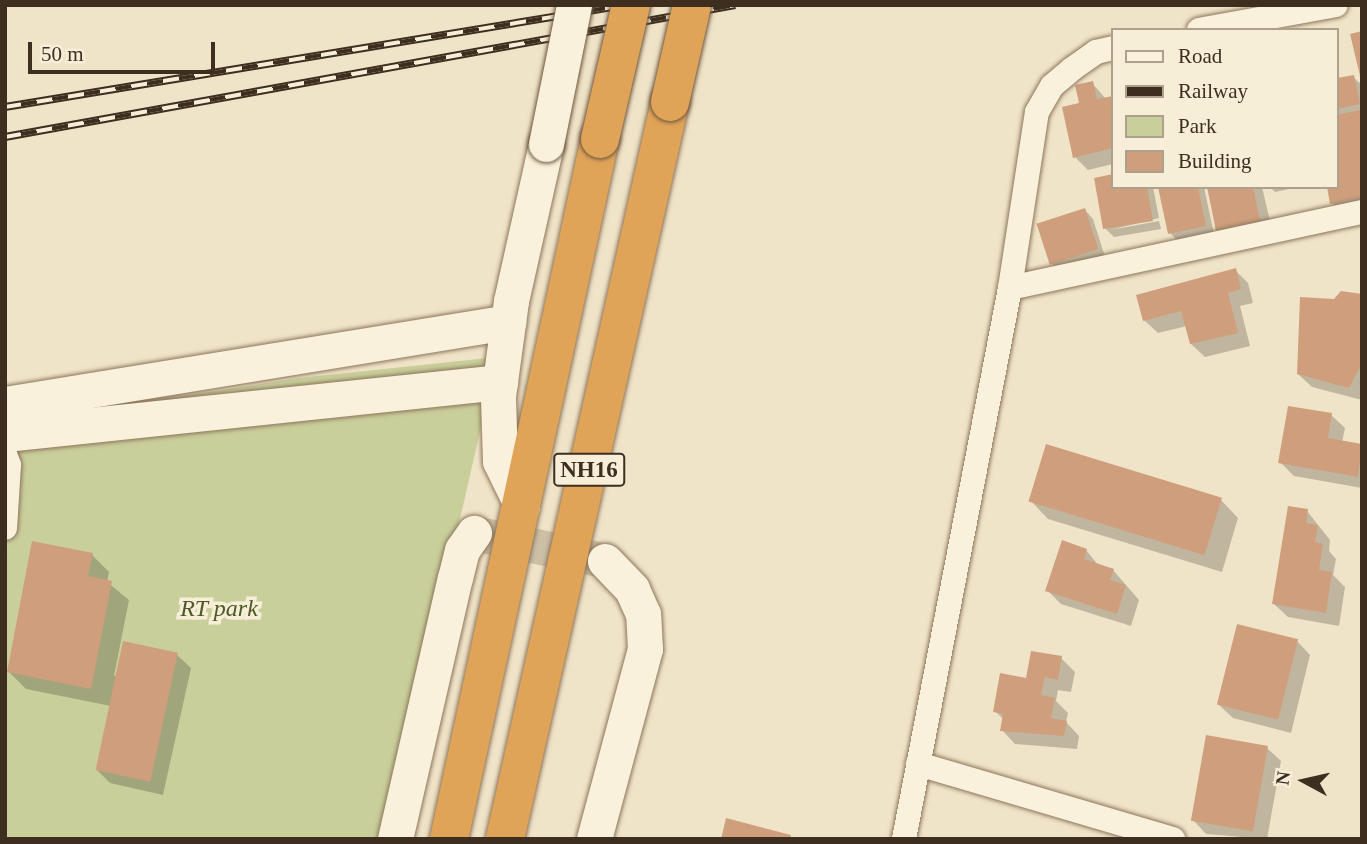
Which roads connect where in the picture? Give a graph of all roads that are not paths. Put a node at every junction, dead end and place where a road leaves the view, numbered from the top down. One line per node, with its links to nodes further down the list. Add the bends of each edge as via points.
1 (574, 5): 9 (street, bridge)
2 (631, 5): 14 (highway, NH16, bridge)
3 (692, 5): 21 (highway, NH16, bridge)
4 (1336, 5): 5 (street)
5 (1210, 28)
6 (1112, 48): 8 (street, via 1096,52 1052,86 1037,112)
7 (1362, 212): 8 (street)
8 (1010, 288): 18 (street)
9 (508, 322): 10 (street); 11 (street)
10 (500, 383): 12 (street); 14 (street, via 500,461)
11 (5, 404)
12 (5, 434)
13 (5, 454): 15 (street, via 9,466)
14 (522, 506): 20 (highway, NH16)
15 (5, 528)
16 (474, 533): 19 (street, via 463,550 455,578)
17 (605, 561): 22 (street, via 632,589 643,614 645,649)
18 (918, 764): 23 (street); 24 (street)
19 (395, 839)
20 (449, 839)
21 (505, 839)
22 (594, 839)
23 (904, 839)
24 (1173, 839)

